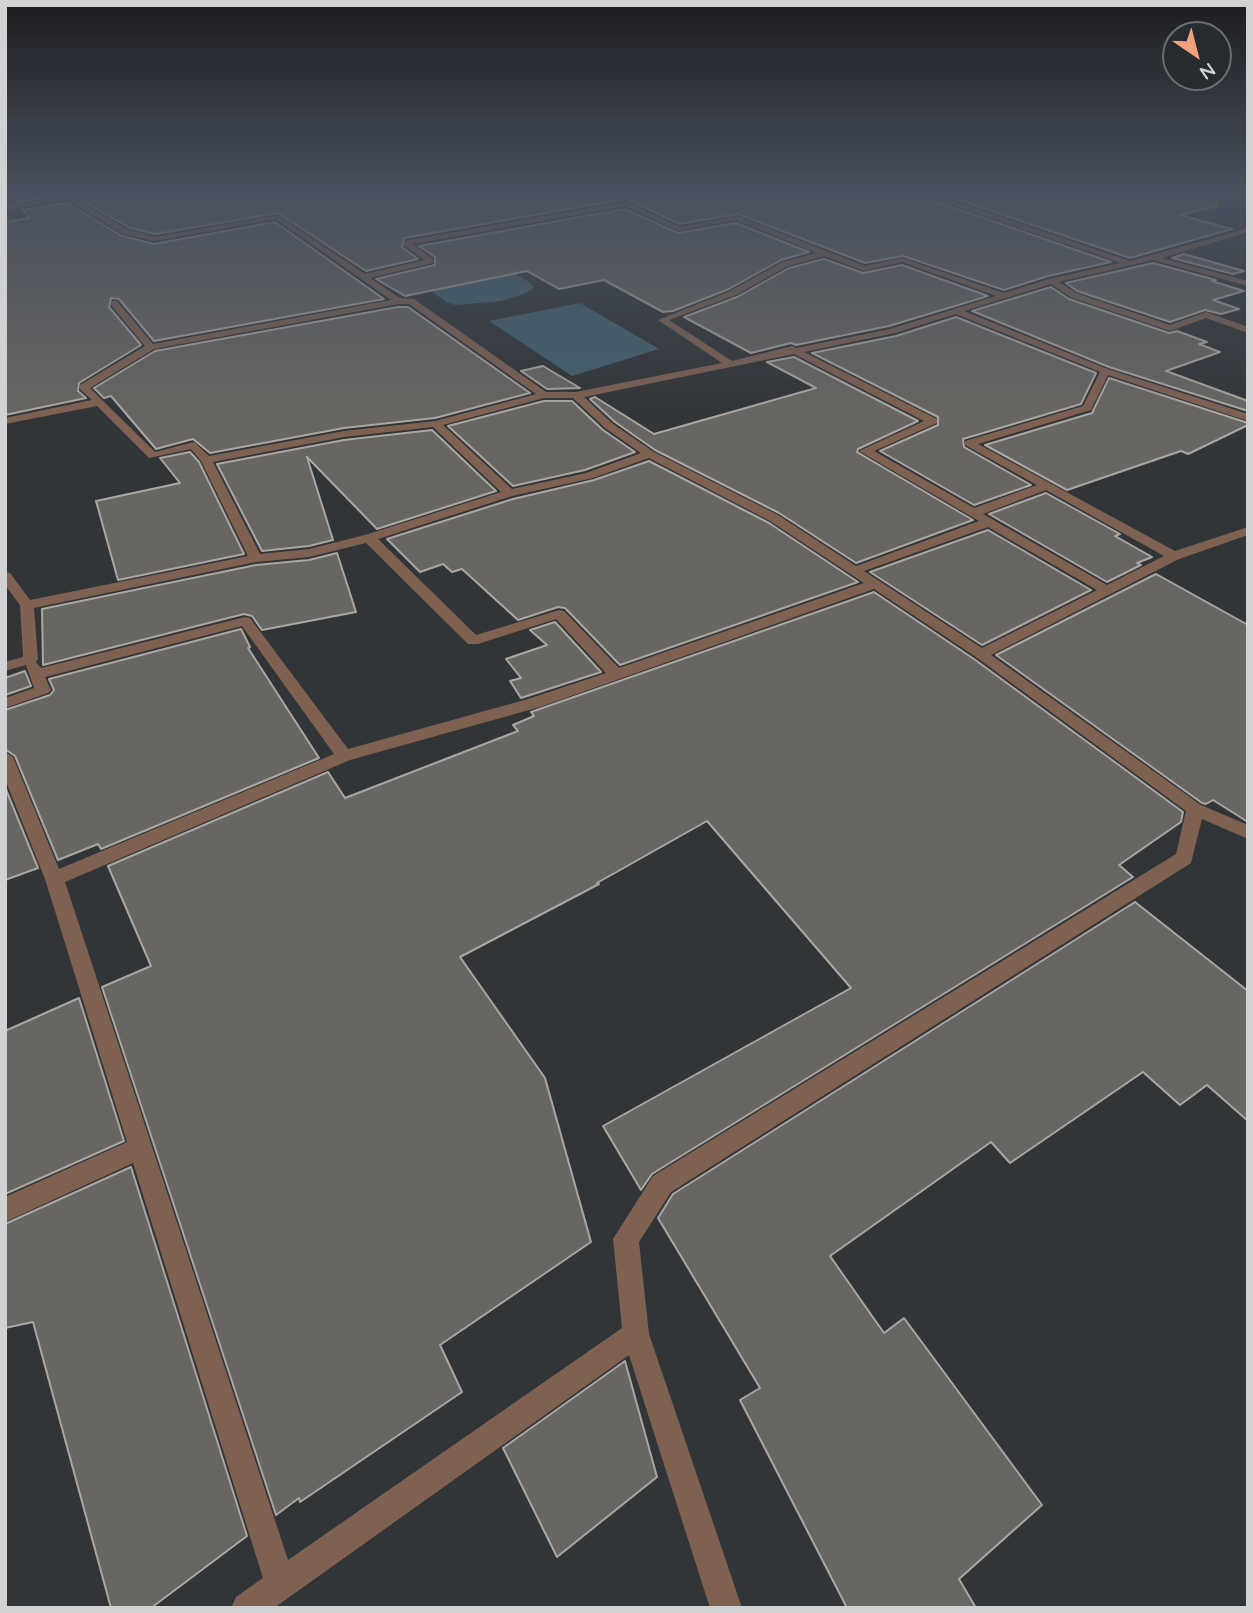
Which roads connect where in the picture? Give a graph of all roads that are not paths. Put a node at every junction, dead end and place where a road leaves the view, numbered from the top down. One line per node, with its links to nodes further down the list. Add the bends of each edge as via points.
1 (346, 265): 9 (street)
2 (412, 265): 9 (street)
3 (783, 265): 19 (street, via 733,293 662,320)
4 (855, 265): 5 (street, via 864,269)
5 (880, 265)
6 (917, 265): 12 (street)
7 (1118, 265): 10 (street)
8 (1182, 265): 11 (street)
9 (363, 277): 13 (street)
10 (1052, 281): 12 (street); 16 (street, via 1073,295 1170,328 1206,315)
11 (1248, 284)
12 (1004, 296): 15 (street)
13 (398, 302): 17 (street); 21 (street, via 411,301)
14 (114, 303): 17 (street)
15 (956, 311): 18 (street, via 892,331); 20 (street)
16 (1248, 330)
17 (151, 346): 23 (street, via 84,387)
18 (792, 349): 19 (street); 31 (street, via 933,421 865,451)
19 (729, 363): 22 (street)
20 (1105, 371): 24 (street); 29 (street, via 1087,408 969,443)
21 (544, 395): 22 (street); 26 (street)
22 (576, 395): 27 (street, via 609,426)
23 (99, 402): 25 (street); 28 (street, via 153,456 194,445)
24 (1248, 418)
25 (5, 421)
26 (435, 424): 28 (street, via 344,434); 30 (street)
27 (650, 454): 30 (street, via 589,476); 37 (street, via 774,518)
28 (206, 460): 36 (street)
29 (1046, 486): 31 (street); 35 (street)
30 (509, 493): 34 (street)
31 (973, 513): 32 (street)
32 (989, 522): 37 (street); 40 (street)
33 (1248, 531): 35 (street)
34 (369, 538): 36 (street, via 309,553); 45 (street, via 473,641 559,614)
35 (1174, 556): 40 (street)
36 (256, 558): 41 (street)
37 (856, 570): 39 (street)
38 (5, 576): 41 (street)
39 (876, 584): 42 (street); 45 (street)
40 (1107, 590): 42 (street)
41 (27, 606): 44 (street)
42 (981, 654): 49 (street)
43 (5, 667): 44 (street)
44 (34, 667): 46 (street, via 43,690); 47 (street, via 245,621)
45 (617, 675): 47 (street)
46 (5, 703)
47 (344, 756): 51 (street)
48 (5, 757): 51 (street)
49 (1195, 809): 50 (street); 54 (street, via 1184,858 662,1184 626,1239)
50 (1248, 833)
51 (54, 879): 52 (street)
52 (140, 1148): 53 (street); 55 (street)
53 (5, 1210)
54 (636, 1334): 55 (street); 57 (street)
55 (281, 1584): 56 (street)
56 (247, 1608)
57 (726, 1608)

